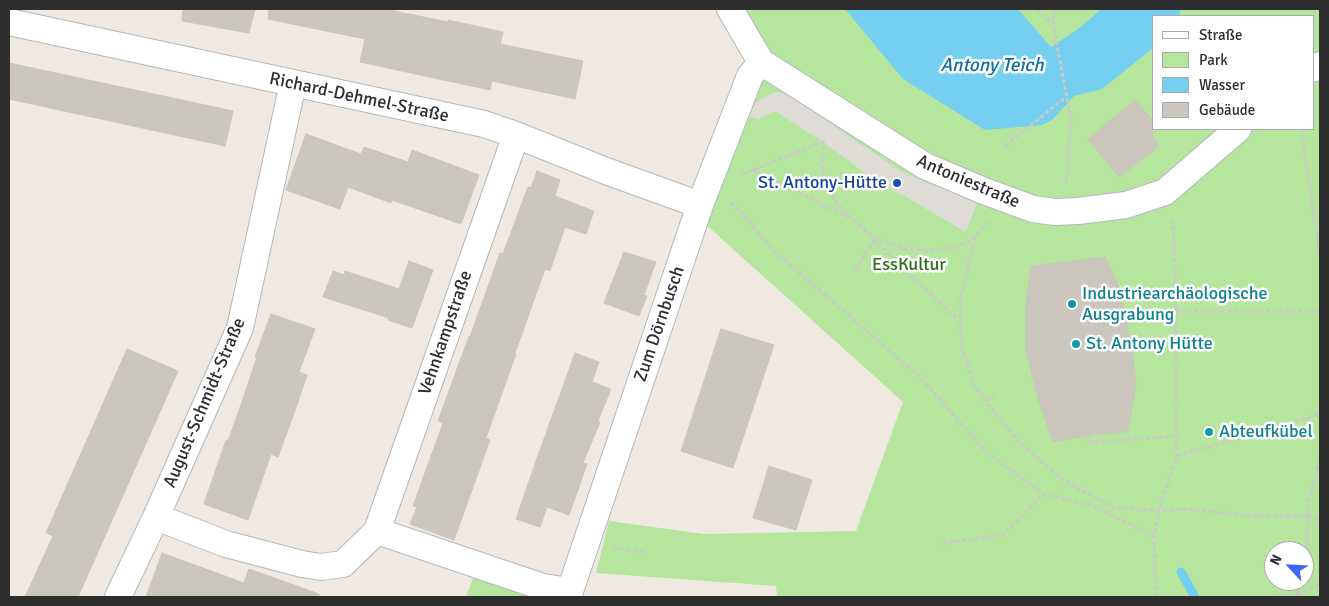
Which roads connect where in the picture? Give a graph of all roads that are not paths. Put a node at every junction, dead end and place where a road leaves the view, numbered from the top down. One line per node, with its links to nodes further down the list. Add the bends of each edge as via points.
1 (730, 9): 3 (street, Antoniestraße)
2 (9, 22): 4 (street, Richard-Dehmel-Straße)
3 (761, 62): 5 (street, Antoniestraße, via 924,166 1033,209 1078,212 1126,205 1164,192); 7 (street, Zum Dörnbusch, via 750,76)
4 (293, 84): 6 (street, Richard-Dehmel-Straße, via 484,124); 8 (street, August-Schmidt-Straße, via 240,328)
5 (1237, 130)
6 (516, 135): 7 (street, Richard-Dehmel-Straße, via 606,171); 9 (street, Vehnkampstraße)
7 (708, 184): 10 (street, Zum Dörnbusch)
8 (156, 517): 9 (street, Vehnkampstraße, via 226,544 321,567 343,564); 11 (street, August-Schmidt-Straße)
9 (377, 531): 10 (street)
10 (570, 594)
11 (118, 597)

